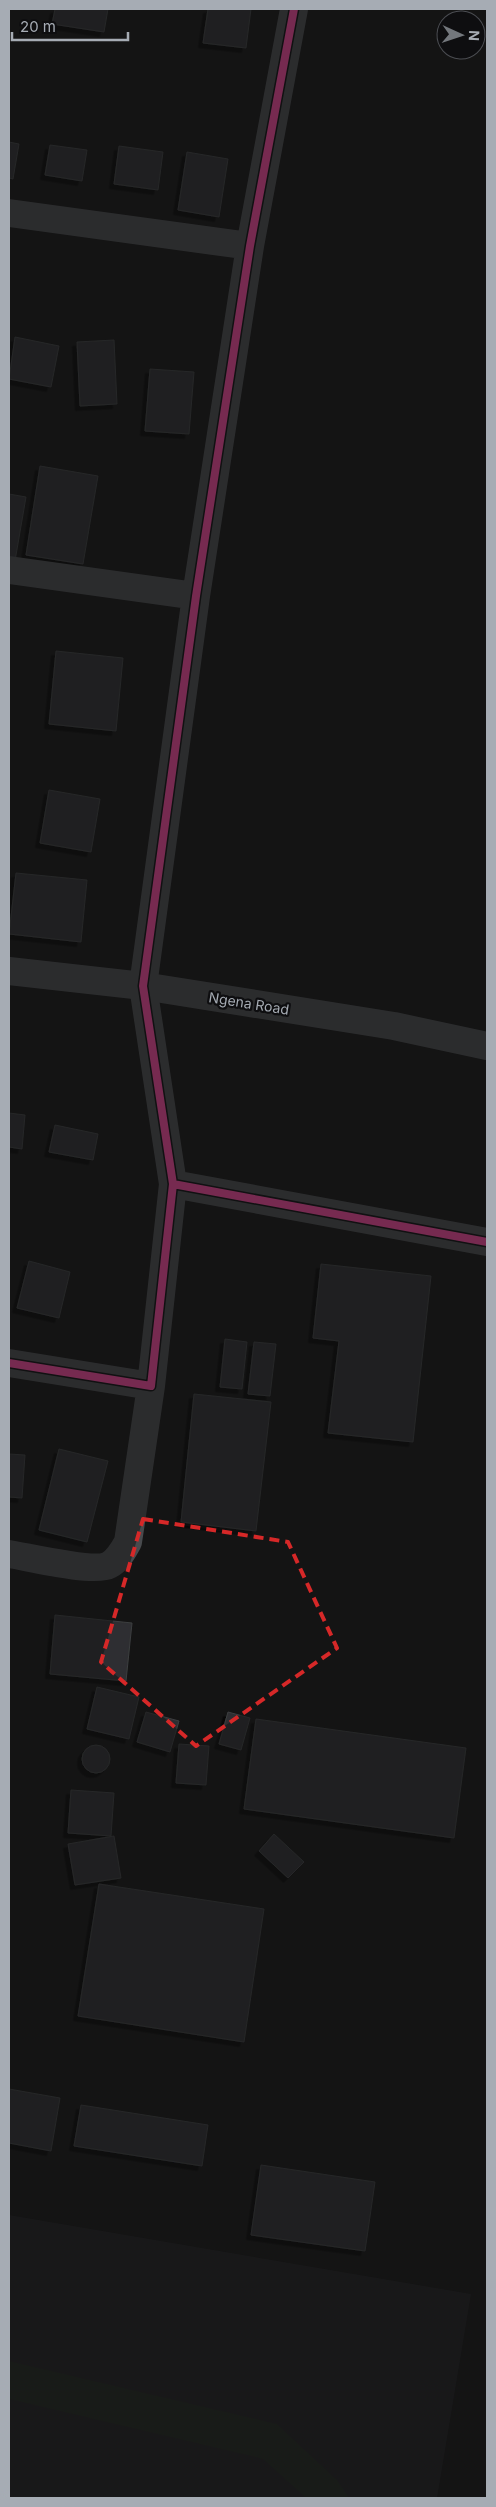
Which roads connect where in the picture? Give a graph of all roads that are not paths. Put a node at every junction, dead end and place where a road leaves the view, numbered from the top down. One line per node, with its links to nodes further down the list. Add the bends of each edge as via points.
1 (294, 9): 3 (street)
2 (9, 212): 3 (street)
3 (250, 246): 5 (street)
4 (9, 570): 5 (street)
5 (196, 596): 7 (street)
6 (9, 970): 7 (street, Ngena Road)
7 (143, 986): 8 (street, Ngena Road, via 394,1026); 9 (street)
8 (487, 1046)
9 (173, 1184): 10 (street); 12 (street)
10 (487, 1242)
11 (9, 1363): 12 (street)
12 (151, 1386): 13 (street, via 128,1542 119,1558 108,1566 93,1568)
13 (9, 1554)

